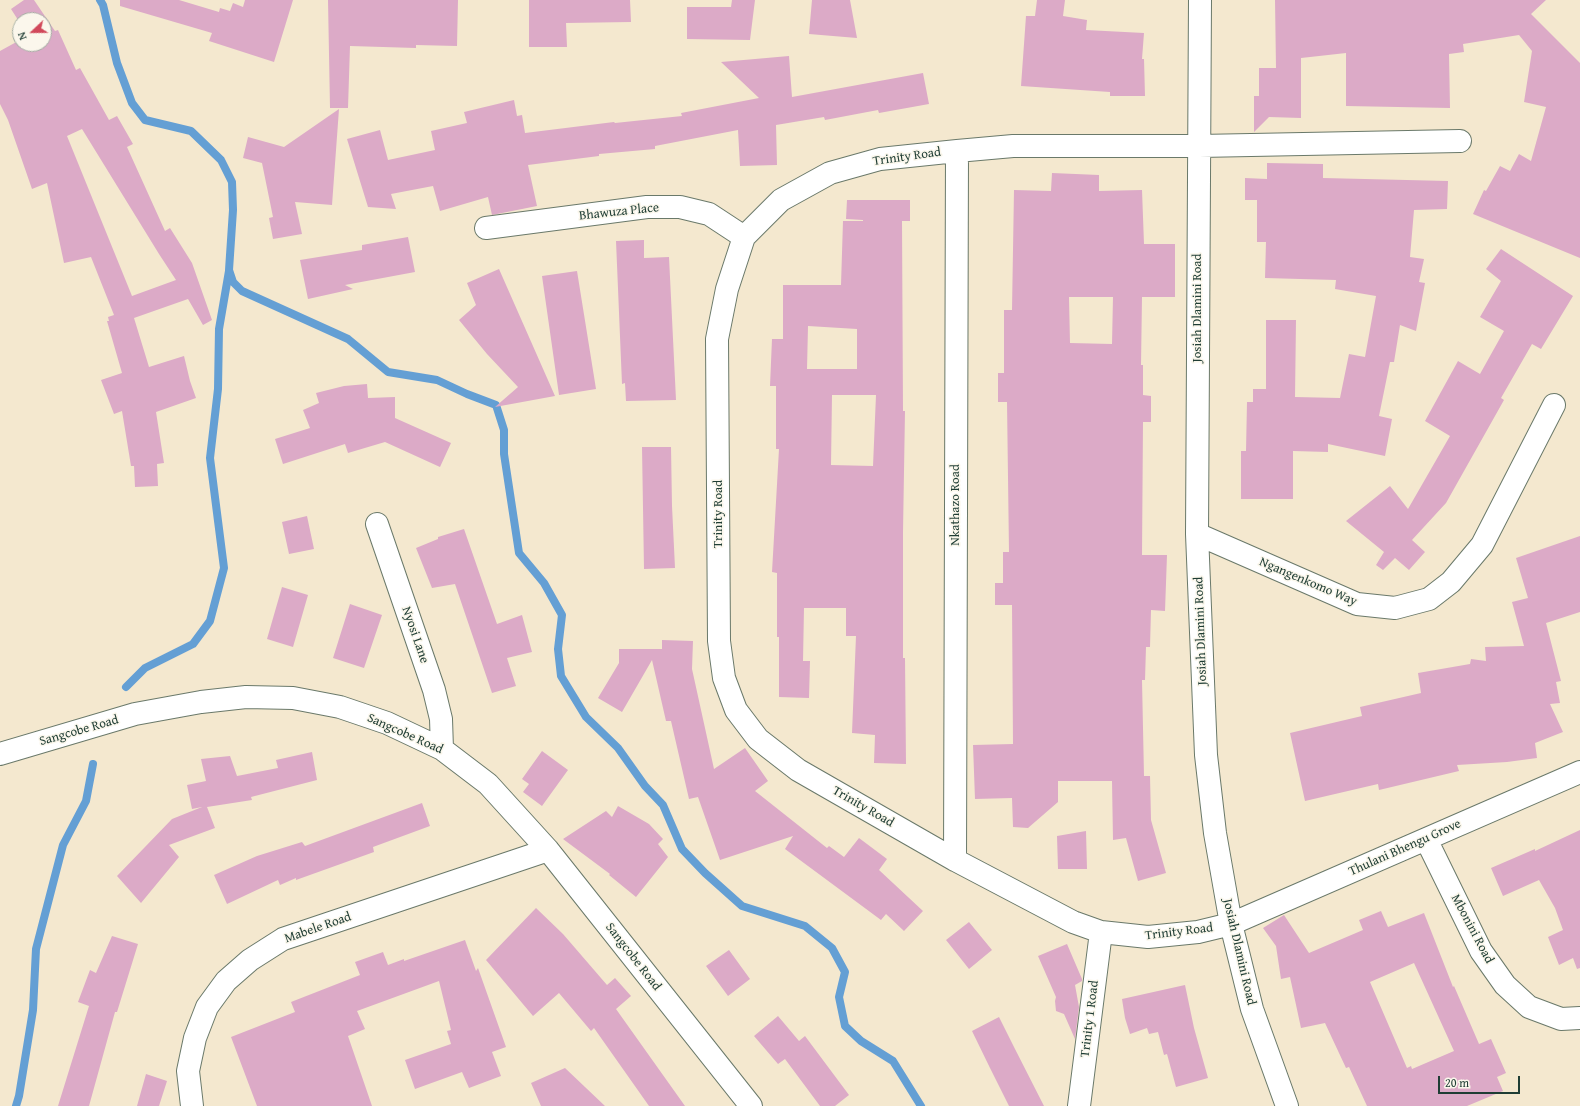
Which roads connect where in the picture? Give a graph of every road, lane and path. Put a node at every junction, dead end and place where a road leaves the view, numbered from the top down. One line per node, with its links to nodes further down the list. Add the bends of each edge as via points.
1 (1200, 0): 3 (street, Josiah Dlamini Road)
2 (1460, 141): 3 (street)
3 (1199, 146): 4 (street, Trinity Road, via 1013,146); 9 (street, Josiah Dlamini Road)
4 (957, 150): 6 (street, Trinity Road, via 880,159 830,173 781,200); 15 (street, Nkathazo Road)
5 (486, 228): 6 (street, Bhawuza Place, via 647,207 680,207 709,214)
6 (744, 237): 15 (street, Trinity Road, via 727,289 717,339 719,641 724,678 736,710 758,739 798,770)
7 (1554, 405): 9 (street, Ngangenkomo Way, via 1482,545 1451,582 1428,599 1395,608 1357,604)
8 (377, 524): 10 (street, Nyosi Lane, via 434,690 441,719)
9 (1197, 534): 16 (street, Josiah Dlamini Road, via 1206,755 1215,833)
10 (442, 749): 11 (street, Sangcobe Road, via 387,723 340,707 293,698 246,697 135,714); 14 (street, Sangcobe Road, via 488,784)
11 (0, 754)
12 (1580, 772): 13 (street, Thulani Bhengu Grove)
13 (1426, 839): 16 (street, Thulani Bhengu Grove); 18 (street, Mbonini Road, via 1481,951 1505,985 1529,1007 1561,1018)
14 (548, 850): 19 (street, Mabele Road, via 283,939 250,960 226,981 206,1007 195,1038 188,1070); 20 (street, Sangcobe Road)
15 (955, 860): 17 (street, Trinity Road, via 1073,922)
16 (1231, 924): 17 (street, Trinity Road, via 1198,932 1148,937); 22 (street, Josiah Dlamini Road, via 1252,1009)
17 (1101, 932): 21 (street, Trinity 1 Road)
18 (1580, 1018)
19 (192, 1106)
20 (751, 1106)
21 (1079, 1106)
22 (1287, 1106)

